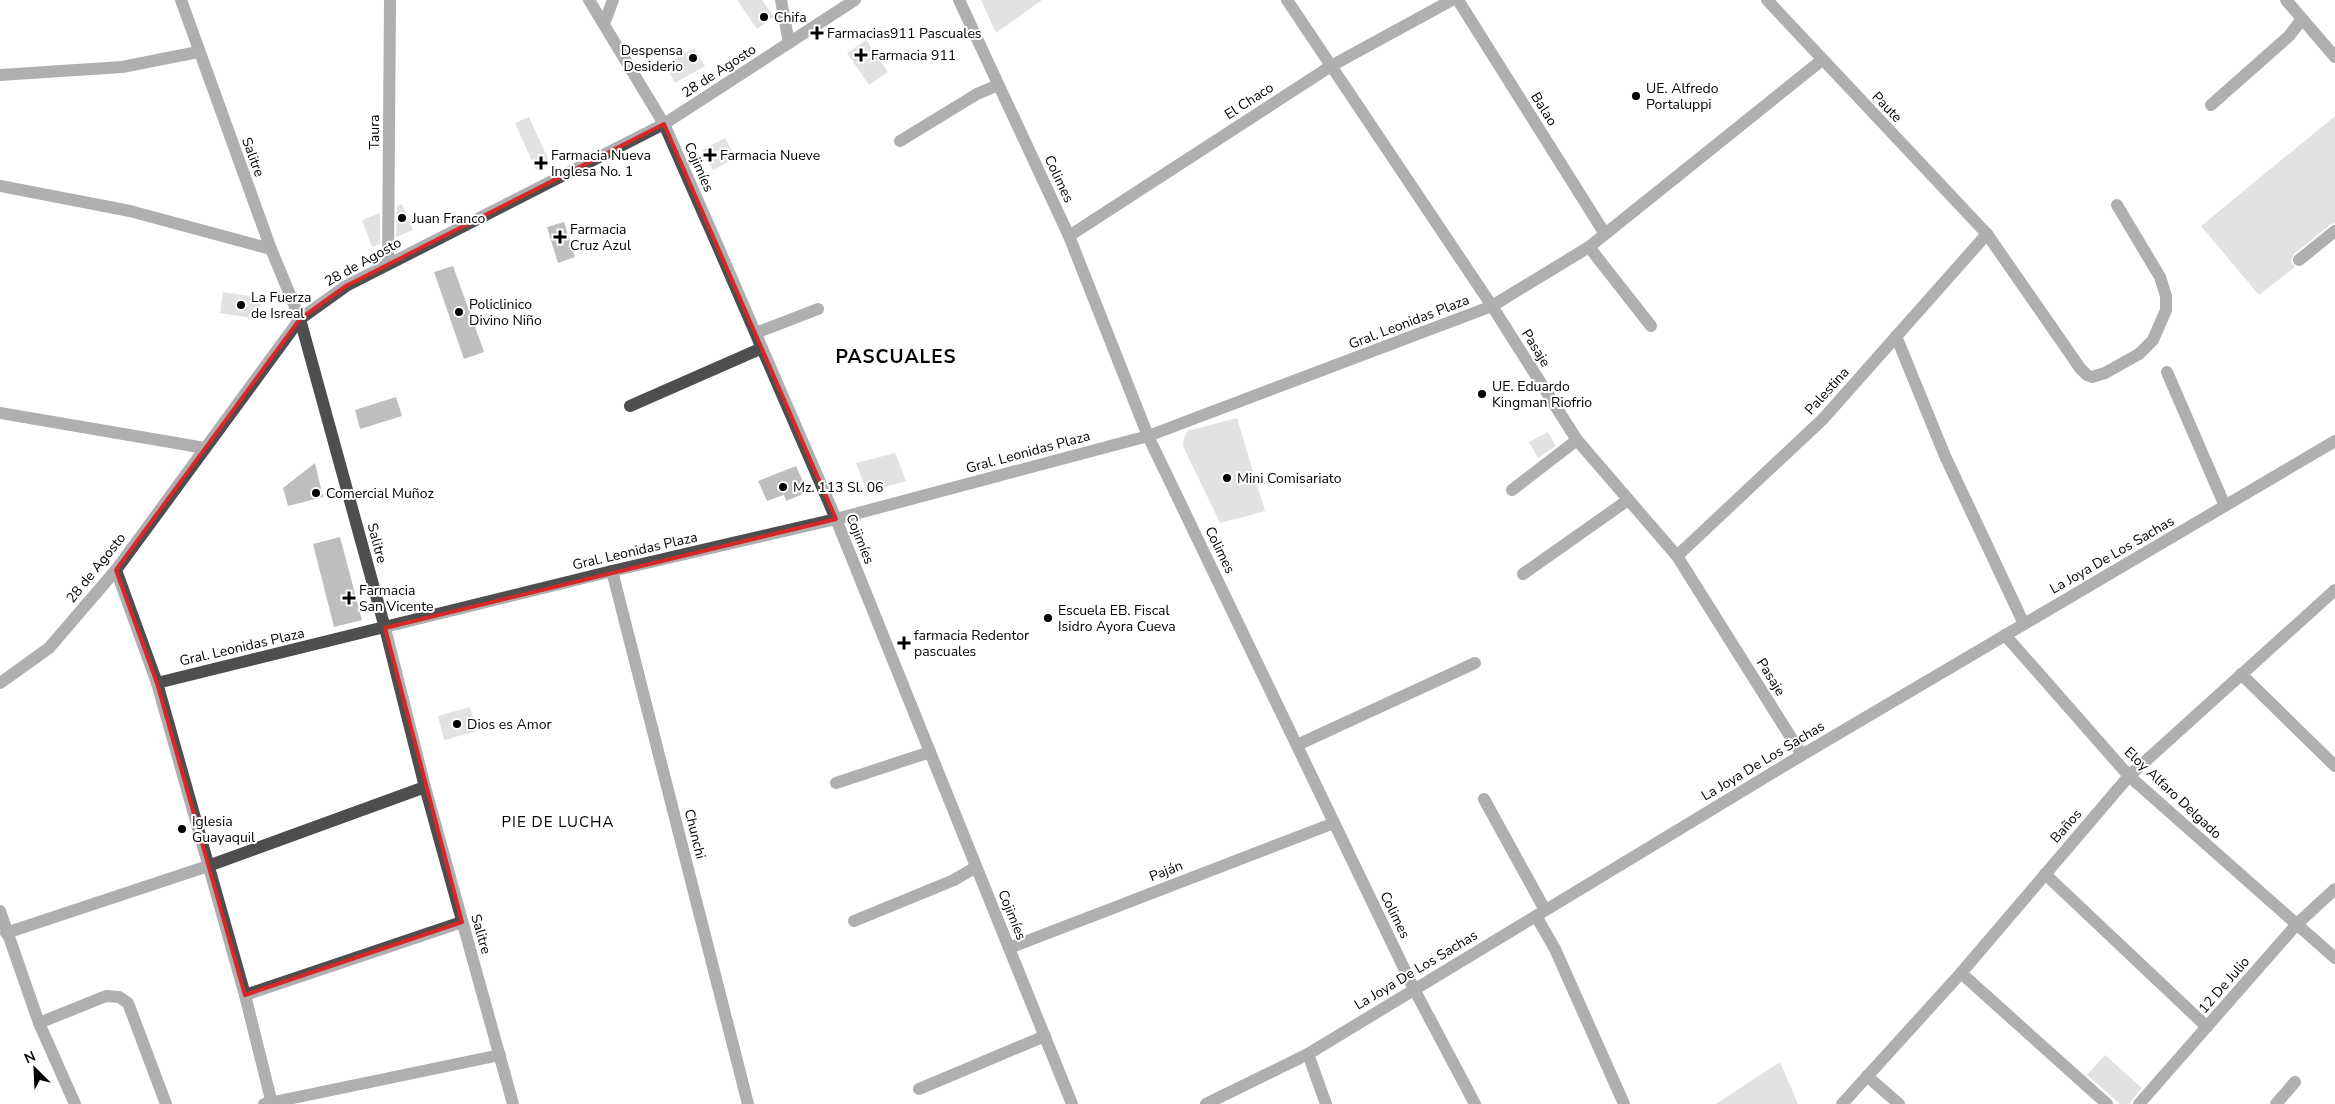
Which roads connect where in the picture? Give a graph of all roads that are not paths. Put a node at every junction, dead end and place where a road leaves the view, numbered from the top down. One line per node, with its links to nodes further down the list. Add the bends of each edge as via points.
1 (181, 0): 16 (street, Salitre)
2 (390, 0): 34 (street, Taura)
3 (589, 0): 14 (street, Cojimíes)
4 (613, 0): 14 (street)
5 (781, 0): 15 (street)
6 (854, 0): 15 (street, 28 de Agosto)
7 (959, 0): 21 (street, Colimes)
8 (1287, 0): 19 (street, Pasaje)
9 (1452, 0): 19 (street, El Chaco)
10 (1458, 0): 28 (street, Balao)
11 (1767, 0): 18 (street, Paute)
12 (2286, 0): 13 (street)
13 (2302, 19): 17 (street); 22 (street, via 2289,36)
14 (604, 24): 23 (street, Cojimíes)
15 (789, 43): 23 (street, 28 de Agosto)
16 (198, 52): 20 (street, via 122,67); 32 (street, Salitre)
17 (2335, 57)
18 (1822, 60): 28 (street, Gral. Leonidas Plaza); 29 (street, Paute)
19 (1331, 66): 30 (street, El Chaco); 35 (street, Pasaje)
20 (0, 75)
21 (998, 85): 24 (street, via 977,94); 30 (street, Colimes)
22 (2211, 105)
23 (664, 124): 34 (street, 28 de Agosto); 39 (street, Cojimíes)
24 (900, 141)
25 (0, 186): 32 (street, via 130,211)
26 (2117, 205): 29 (street, Paute, via 2160,277 2166,296 2166,310 2153,340 2139,354 2092,377 2080,368)
27 (2335, 230): 33 (street)
28 (1605, 234): 31 (street, Gral. Leonidas Plaza)
29 (1987, 234): 40 (street, Palestina)
30 (1069, 236): 45 (street, Colimes)
31 (1589, 247): 35 (street, Gral. Leonidas Plaza); 38 (street)
32 (271, 249): 37 (street, Salitre)
33 (2299, 260)
34 (388, 264): 37 (street, 28 de Agosto, via 346,286)
35 (1492, 306): 45 (street, Gral. Leonidas Plaza); 46 (street, Pasaje)
36 (818, 309): 39 (street)
37 (300, 319): 48 (street, 28 de Agosto); 59 (street, Salitre)
38 (1651, 326)
39 (756, 333): 41 (street, Cojimíes)
40 (1896, 336): 53 (street, Palestina, via 1823,419); 58 (street, via 1945,456)
41 (762, 348): 43 (street); 52 (street, Cojimíes)
42 (2167, 372): 51 (street)
43 (630, 406)
44 (0, 413): 48 (street)
45 (1148, 436): 52 (street, Gral. Leonidas Plaza); 65 (street, Colimes)
46 (1577, 440): 49 (street); 50 (street, Pasaje)
47 (2335, 441): 51 (street, La Joya De Los Sachas)
48 (205, 448): 54 (street, 28 de Agosto)
49 (1512, 490)
50 (1628, 500): 53 (street, Pasaje); 56 (street)
51 (2226, 506): 58 (street, La Joya De Los Sachas)
52 (836, 519): 55 (street, Gral. Leonidas Plaza); 66 (street, Cojimíes)
53 (1676, 556): 67 (street, Pasaje)
54 (116, 570): 63 (street, 28 de Agosto, via 49,648); 64 (street)
55 (612, 571): 59 (street, Gral. Leonidas Plaza); 101 (street, Chunchi)
56 (1523, 574)
57 (2335, 591): 62 (street, Baños)
58 (2024, 624): 60 (street, La Joya De Los Sachas)
59 (385, 628): 64 (street, Gral. Leonidas Plaza); 71 (street, Salitre)
60 (2005, 635): 67 (street, La Joya De Los Sachas); 69 (street, Eloy Alfaro Delgado)
61 (1475, 663): 65 (street)
62 (2241, 674): 68 (street); 69 (street, Baños)
63 (0, 683)
64 (157, 683): 74 (street)
65 (1297, 744): 73 (street, Colimes)
66 (930, 752): 70 (street); 75 (street, Cojimíes)
67 (1802, 755): 79 (street, La Joya De Los Sachas)
68 (2335, 766)
69 (2129, 776): 76 (street, Baños); 82 (street, Eloy Alfaro Delgado)
70 (836, 783)
71 (425, 788): 74 (street); 81 (street, Salitre)
72 (1484, 799): 79 (street)
73 (1334, 822): 84 (street, Paján); 87 (street, Colimes)
74 (208, 866): 83 (street); 88 (street)
75 (976, 867): 80 (street, via 954,880); 84 (street, Cojimíes)
76 (2045, 874): 86 (street, Baños); 90 (street)
77 (2335, 889): 82 (street, 12 De Julio)
78 (0, 911): 83 (street)
79 (1541, 913): 87 (street, La Joya De Los Sachas); 106 (street)
80 (854, 921)
81 (462, 922): 88 (street); 93 (street, Salitre)
82 (2297, 924): 85 (street, Eloy Alfaro Delgado); 90 (street, 12 De Julio)
83 (6, 933): 89 (street)
84 (1009, 948): 91 (street, Cojimíes)
85 (2335, 958)
86 (1961, 973): 94 (street, Baños); 109 (street)
87 (1414, 989): 92 (street, La Joya De Los Sachas); 105 (street, Colimes)
88 (245, 995): 97 (street)
89 (39, 1023): 98 (street); 99 (street, via 106,996 119,997 128,1003)
90 (2207, 1027): 110 (street, 12 De Julio)
91 (1045, 1036): 96 (street); 102 (street, Cojimíes)
92 (1308, 1054): 103 (street, La Joya De Los Sachas); 104 (street)
93 (500, 1055): 97 (street); 100 (street, Salitre)
94 (1867, 1076): 107 (street, Baños); 108 (street)
95 (2295, 1082): 111 (street)
96 (920, 1089)
97 (269, 1103)
98 (75, 1104)
99 (166, 1104)
100 (513, 1104)
101 (748, 1104)
102 (1072, 1104)
103 (1206, 1104)
104 (1326, 1104)
105 (1475, 1104)
106 (1624, 1104)
107 (1842, 1104)
108 (1899, 1104)
109 (2107, 1104)
110 (2139, 1104)
111 (2276, 1104)

